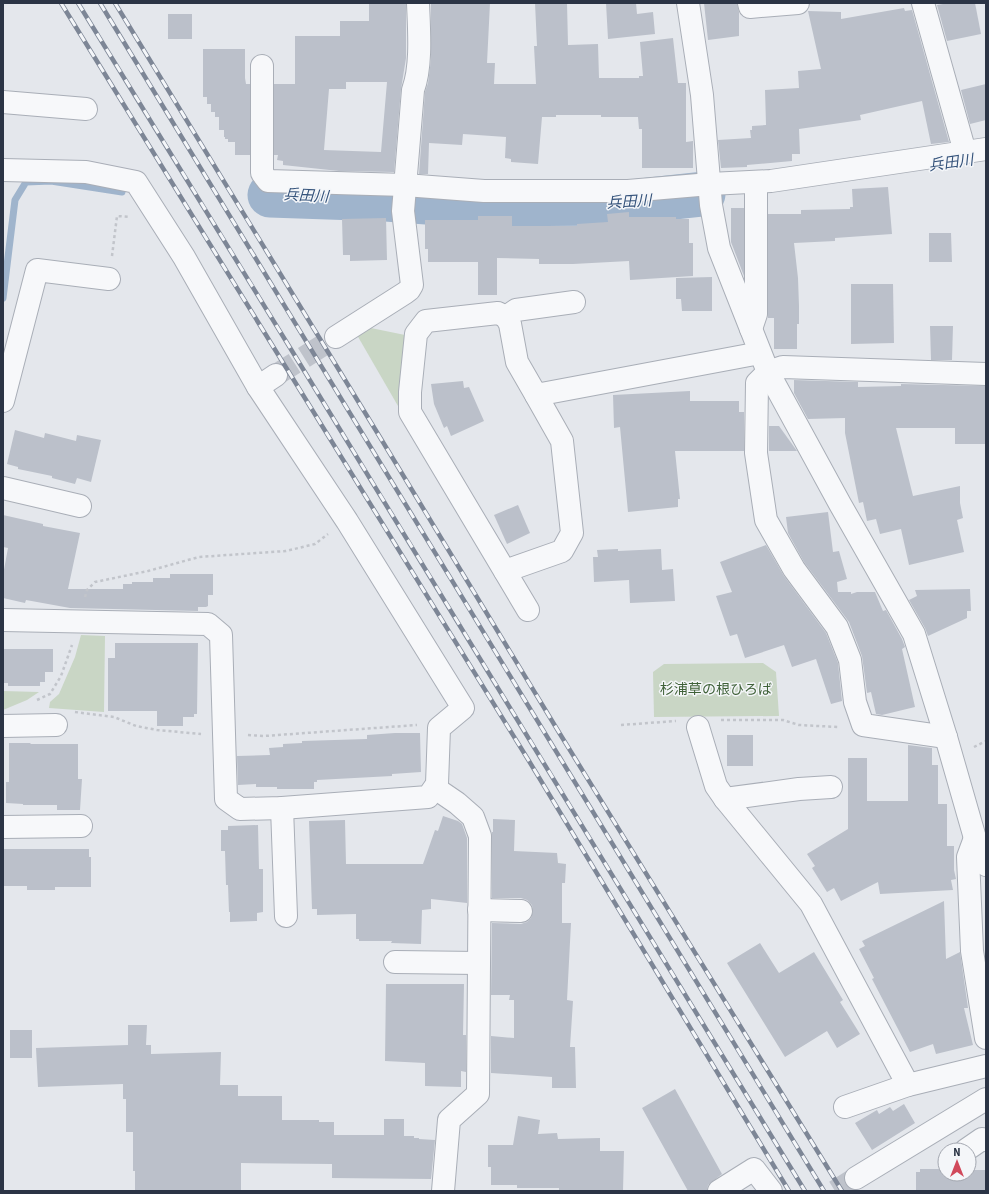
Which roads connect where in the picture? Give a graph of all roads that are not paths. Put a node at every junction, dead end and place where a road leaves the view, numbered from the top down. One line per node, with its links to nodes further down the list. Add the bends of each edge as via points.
1 (418, 3): 13 (street, via 417,80 413,90)
2 (688, 3): 12 (street, via 702,95)
3 (749, 3): 4 (street, via 750,7)
4 (798, 3)
5 (923, 3): 9 (street)
6 (262, 66): 13 (street, via 262,173 268,181)
7 (3, 102): 8 (street)
8 (86, 109)
9 (976, 151): 11 (street)
10 (3, 170): 22 (street, via 86,172 136,182 184,257)
11 (757, 189): 12 (street); 17 (street, via 756,314)
12 (710, 191): 13 (street, via 484,191); 17 (street, via 719,248)
13 (405, 195): 18 (street, via 412,285 409,290)
14 (109, 279): 24 (street, via 37,270)
15 (574, 302): 16 (street, via 516,310)
16 (506, 317): 23 (street, via 510,324 517,362); 27 (street, via 498,312 426,321 416,334 410,392 410,412)
17 (751, 329): 19 (street)
18 (336, 337)
19 (764, 362): 20 (street, via 783,366); 23 (street); 33 (street, via 840,504 914,634); 33 (street, via 757,383 756,454 766,520 794,569 837,627 850,660 855,702 863,725)
20 (986, 374)
21 (276, 375): 22 (street)
22 (258, 387): 35 (street, via 347,521 463,708 439,728 437,784)
23 (536, 395): 27 (street, via 562,441 572,533 562,551)
24 (3, 401)
25 (3, 488): 26 (street)
26 (80, 506)
27 (505, 571): 28 (street)
28 (528, 610)
29 (3, 620): 37 (street, via 208,624 221,635 226,799 240,809)
30 (690, 724): 36 (street, via 716,786)
31 (56, 725): 32 (street)
32 (8, 726)
33 (946, 737): 40 (street)
34 (831, 787): 36 (street)
35 (434, 788): 37 (street, via 428,797); 42 (street, via 473,817 480,836)
36 (725, 799): 49 (street, via 811,904)
37 (282, 808): 44 (street)
38 (81, 826): 39 (street)
39 (3, 827)
40 (974, 838): 41 (street); 47 (street, via 968,857 972,950)
41 (986, 865)
42 (479, 910): 43 (street); 46 (street)
43 (521, 911)
44 (286, 916)
45 (396, 962): 46 (street)
46 (479, 963): 55 (street, via 478,1094 449,1120)
47 (986, 1038)
48 (986, 1066): 49 (street)
49 (908, 1085): 51 (street)
50 (986, 1099): 54 (street)
51 (845, 1107)
52 (986, 1140): 53 (street, via 982,1139)
53 (977, 1142)
54 (856, 1178)
55 (443, 1191)
56 (719, 1191): 57 (street, via 754,1169)
57 (771, 1191)

